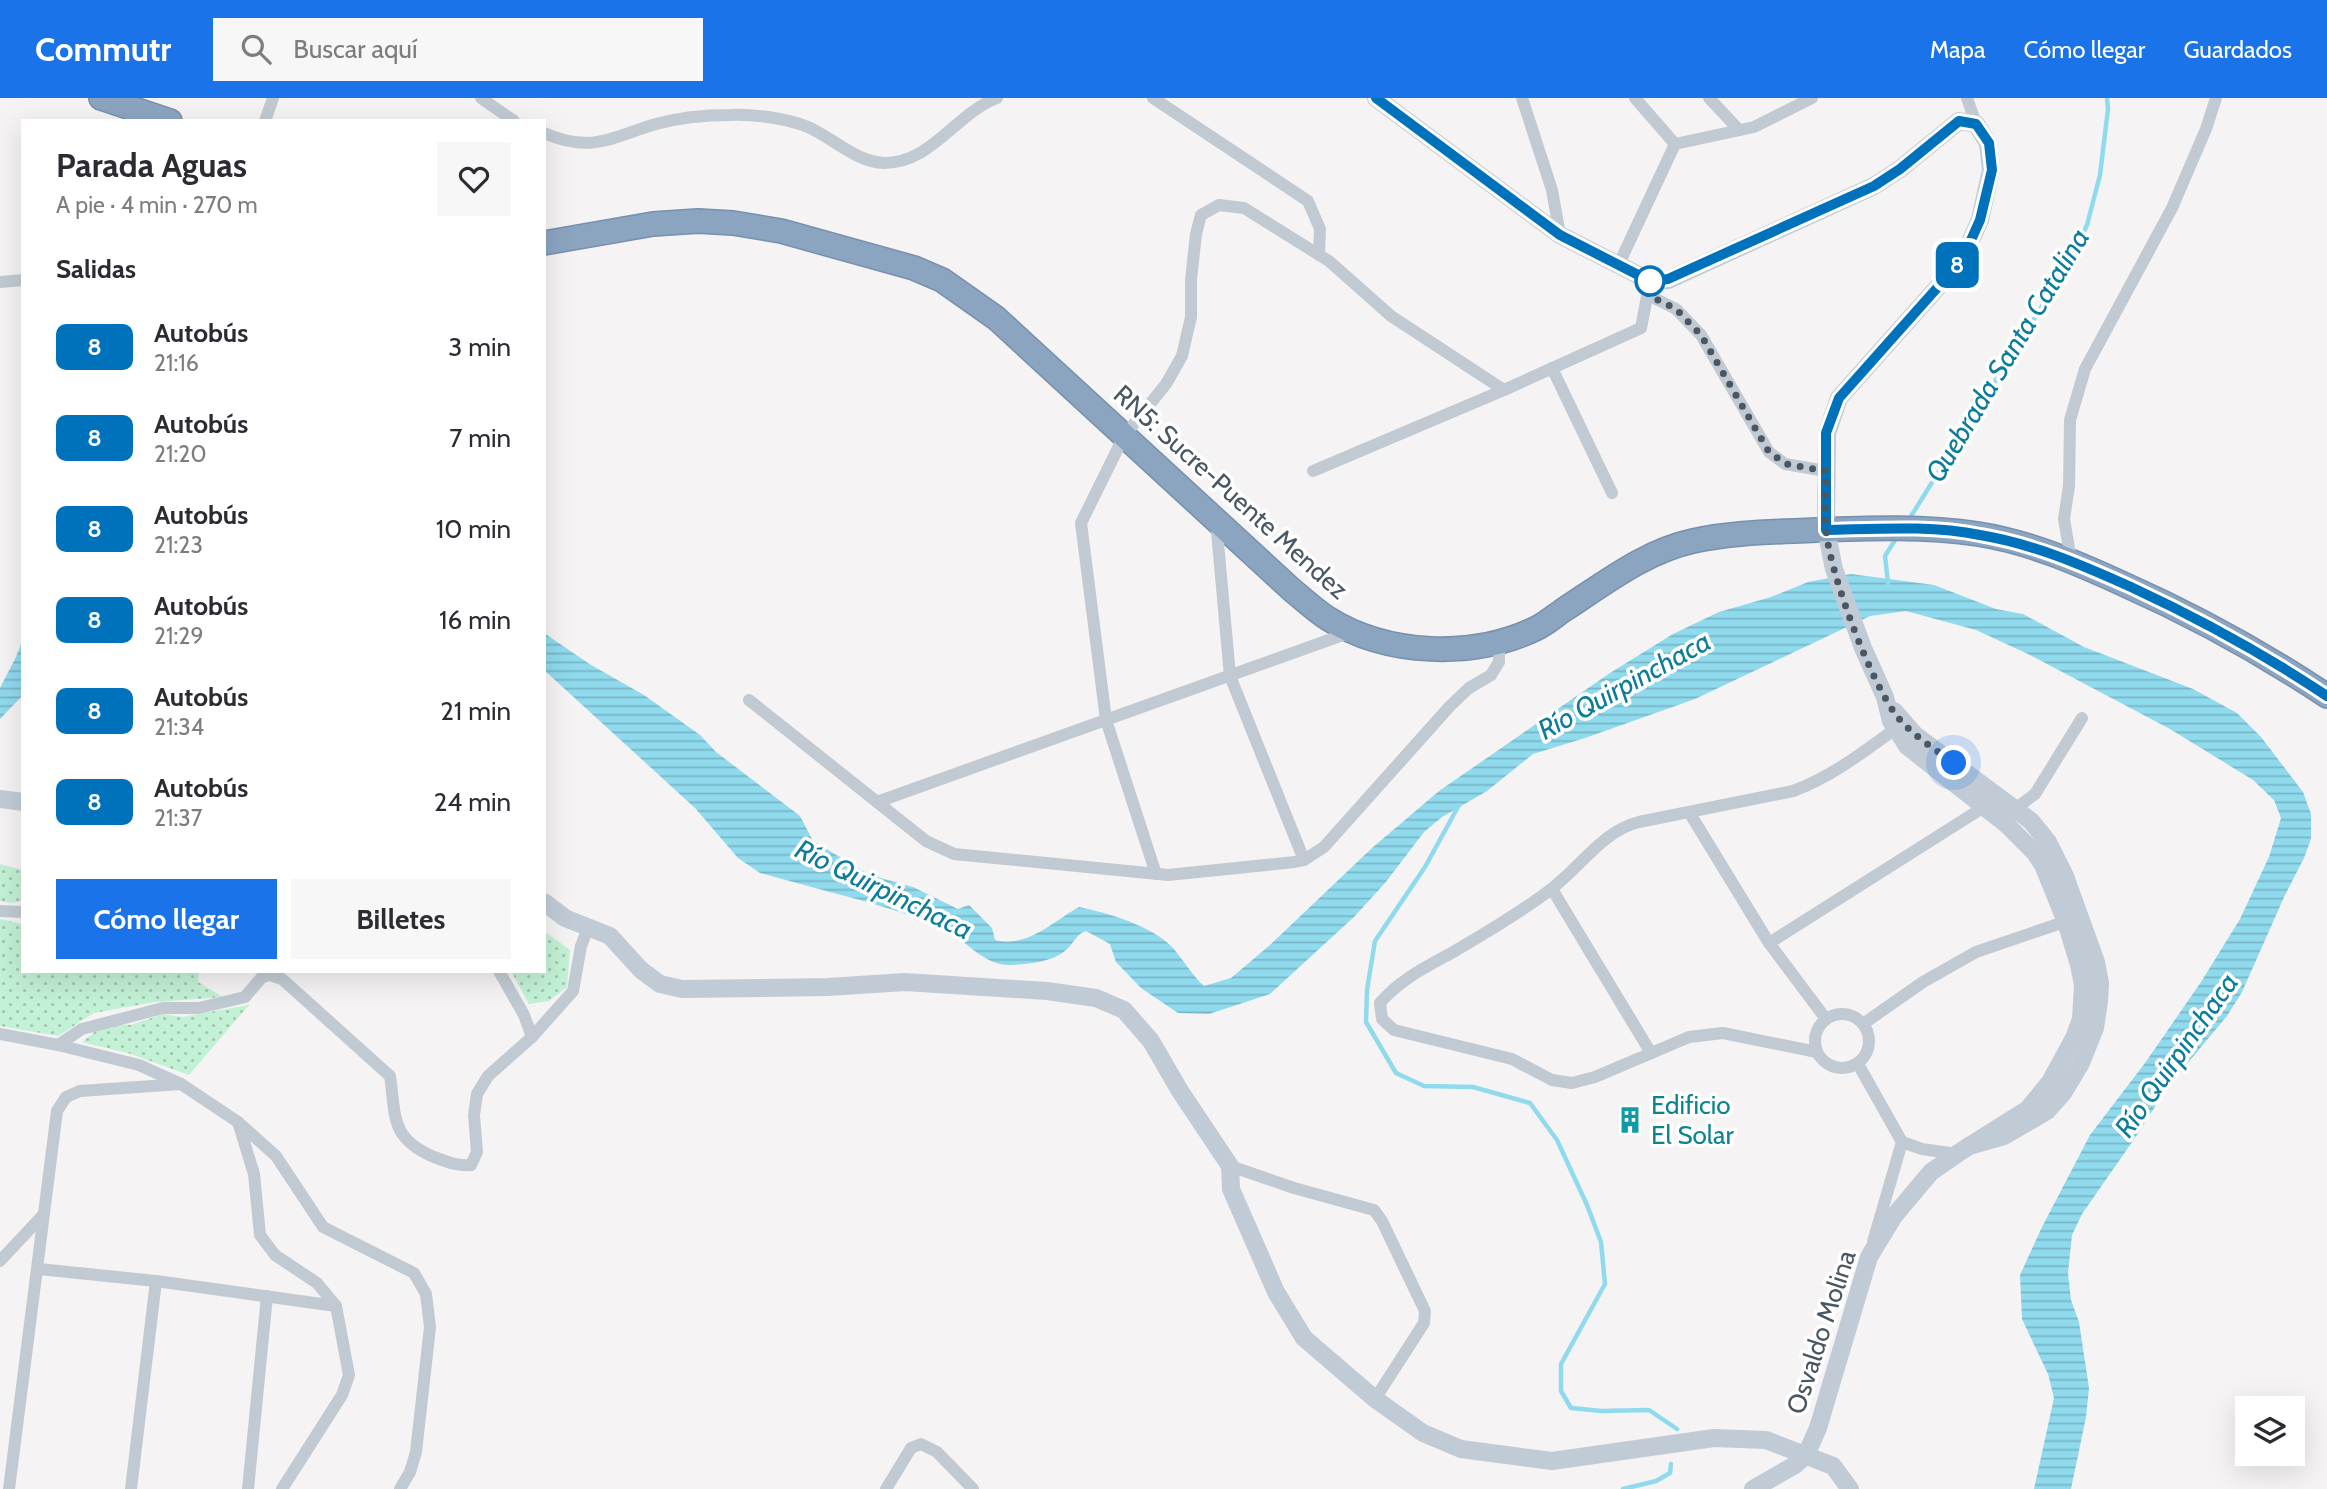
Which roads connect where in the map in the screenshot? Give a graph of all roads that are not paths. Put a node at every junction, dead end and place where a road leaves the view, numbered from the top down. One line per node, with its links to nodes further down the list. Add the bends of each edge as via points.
1 (101, 98): 13 (highway)
2 (273, 98): 15 (street)
3 (481, 98): 16 (street)
4 (997, 98): 19 (street, via 912,158 884,163 860,158 806,126 733,114 684,117 597,144)
5 (1153, 98): 23 (street, via 1308,201 1320,229)
6 (1376, 98): 21 (street)
7 (1635, 98): 20 (street)
8 (1709, 98): 18 (street)
9 (1812, 98): 18 (street)
10 (1968, 98): 17 (street)
11 (2216, 98): 36 (street, via 2172,208 2085,369 2070,420 2064,519)
12 (1523, 99): 21 (street, via 1552,191)
13 (141, 105): 14 (highway)
14 (166, 119)
15 (266, 119)
16 (511, 119)
17 (1976, 124): 27 (street, via 1959,121 1874,186); 32 (street, via 1989,143 1992,170 1980,220 1962,260 1839,398 1826,433)
18 (1739, 130): 20 (street)
19 (546, 134)
20 (1675, 144): 24 (street)
21 (1560, 235): 24 (street)
22 (546, 243): 30 (highway, RN5: Sucre-Puente Mendez, via 653,224 733,223 781,231 914,268 952,286 996,318)
23 (1320, 255): 29 (street, via 1391,316); 30 (street, via 1244,208 1219,205 1201,215 1191,279 1191,317 1182,356)
24 (1618, 266): 27 (street)
25 (21, 280): 26 (street)
26 (0, 282)
27 (1649, 288): 28 (street, via 1641,328); 32 (street, via 1701,335 1769,452 1786,464)
28 (1552, 368): 29 (street); 33 (street)
29 (1504, 390): 31 (street)
30 (1124, 436): 34 (highway, RN5: Sucre-Puente Mendez); 44 (street, via 1081,523)
31 (1313, 471)
32 (1826, 471): 35 (street)
33 (1612, 493)
34 (1216, 521): 37 (highway, RN5: Sucre-Puente Mendez, via 1292,590 1328,618); 39 (street)
35 (1826, 530): 36 (highway, RN5: Sucre-Puente Mendez, via 1927,529 1980,534); 38 (highway, RN5: Sucre-Puente Mendez, via 1727,535 1665,550 1632,566 1537,628); 41 (street, via 1834,569)
36 (2071, 560): 40 (highway, RN5: Sucre-Puente Mendez, via 2220,630)
37 (1355, 631): 38 (highway, RN5: Sucre-Puente Mendez, via 1419,648 1451,650); 39 (street)
38 (1499, 641): 52 (street, via 1499,662 1491,675 1469,688 1324,847)
39 (1230, 676): 44 (street); 52 (street)
40 (2327, 696)
41 (1885, 697): 45 (street); 47 (street, Osvaldo Molina, via 1915,735)
42 (749, 700): 49 (street)
43 (2082, 719): 51 (street, via 2035,794)
44 (1106, 720): 49 (street); 53 (street)
45 (1895, 729): 47 (street, via 1907,746); 50 (street, via 1810,785)
46 (0, 799): 48 (street)
47 (1988, 799): 51 (street, Osvaldo Molina); 60 (street)
48 (21, 802)
49 (877, 802): 53 (street, via 926,841 954,854)
50 (1689, 812): 54 (street, via 1618,830); 60 (street)
51 (2011, 816): 58 (street, Osvaldo Molina, via 2031,821 2048,842 2065,876)
52 (1304, 860): 53 (street)
53 (1156, 874)
54 (1552, 889): 68 (street); 68 (street, via 1392,990 1380,1003 1382,1019 1394,1030 1512,1059 1552,1080 1572,1083)
55 (546, 904): 59 (street)
56 (0, 911): 57 (street)
57 (21, 912)
58 (2073, 919): 63 (street, via 1976,952); 73 (street, Osvaldo Molina, via 2096,962 2100,993 2095,1028 2081,1062 2063,1093 2035,1120)
59 (588, 928): 65 (street, via 573,991); 74 (street, via 610,936 660,984 682,989 905,982 1096,998 1124,1010 1151,1041)
60 (1769, 943): 62 (street)
61 (500, 973): 65 (street)
62 (1826, 1019): 63 (street, via 1850,1015); 67 (street, via 1816,1034)
63 (1863, 1024): 69 (street, via 1869,1041)
64 (0, 1034): 66 (street)
65 (532, 1037): 66 (street, via 482,1085 474,1115 477,1152 471,1165 457,1166 416,1149 401,1134 392,1110 390,1076 282,979 270,975 262,977 245,997 199,1008 163,1008 82,1029)
66 (58, 1045): 70 (street, via 139,1065)
67 (1817, 1052): 68 (street, via 1724,1033 1689,1037); 69 (street, via 1835,1068)
68 (1651, 1053)
69 (1858, 1064): 72 (street)
70 (181, 1084): 71 (street); 75 (street, via 80,1091 66,1097 57,1111)
71 (238, 1122): 81 (street, via 254,1174 260,1235 275,1255 317,1283); 90 (street, via 276,1156 323,1227 414,1273 426,1294 430,1327 416,1452)
72 (1902, 1142): 73 (street, via 1922,1149); 76 (street)
73 (1963, 1150): 76 (street, Osvaldo Molina, via 1914,1190)
74 (1230, 1166): 82 (street, via 1231,1189 1283,1304 1304,1338); 82 (street, via 1374,1210 1382,1221 1425,1311 1424,1323)
75 (44, 1214): 77 (street); 78 (street)
76 (1870, 1257): 83 (street, Osvaldo Molina, via 1818,1428)
77 (0, 1261)
78 (38, 1269): 79 (street); 84 (street)
79 (156, 1281): 80 (street); 87 (street)
80 (267, 1296): 81 (street); 88 (street)
81 (336, 1306): 89 (street, via 349,1375 342,1395)
82 (1375, 1399): 83 (street, via 1423,1433 1461,1449 1489,1454 1552,1461 1714,1438 1766,1440)
83 (1800, 1460): 85 (street); 93 (street, via 1833,1466)
84 (6, 1464): 86 (street)
85 (1758, 1486)
86 (9, 1489)
87 (131, 1489)
88 (248, 1489)
89 (282, 1489)
90 (400, 1489)
91 (886, 1489): 92 (street, via 911,1448 921,1444 937,1452)
92 (974, 1489)
93 (1850, 1489)

